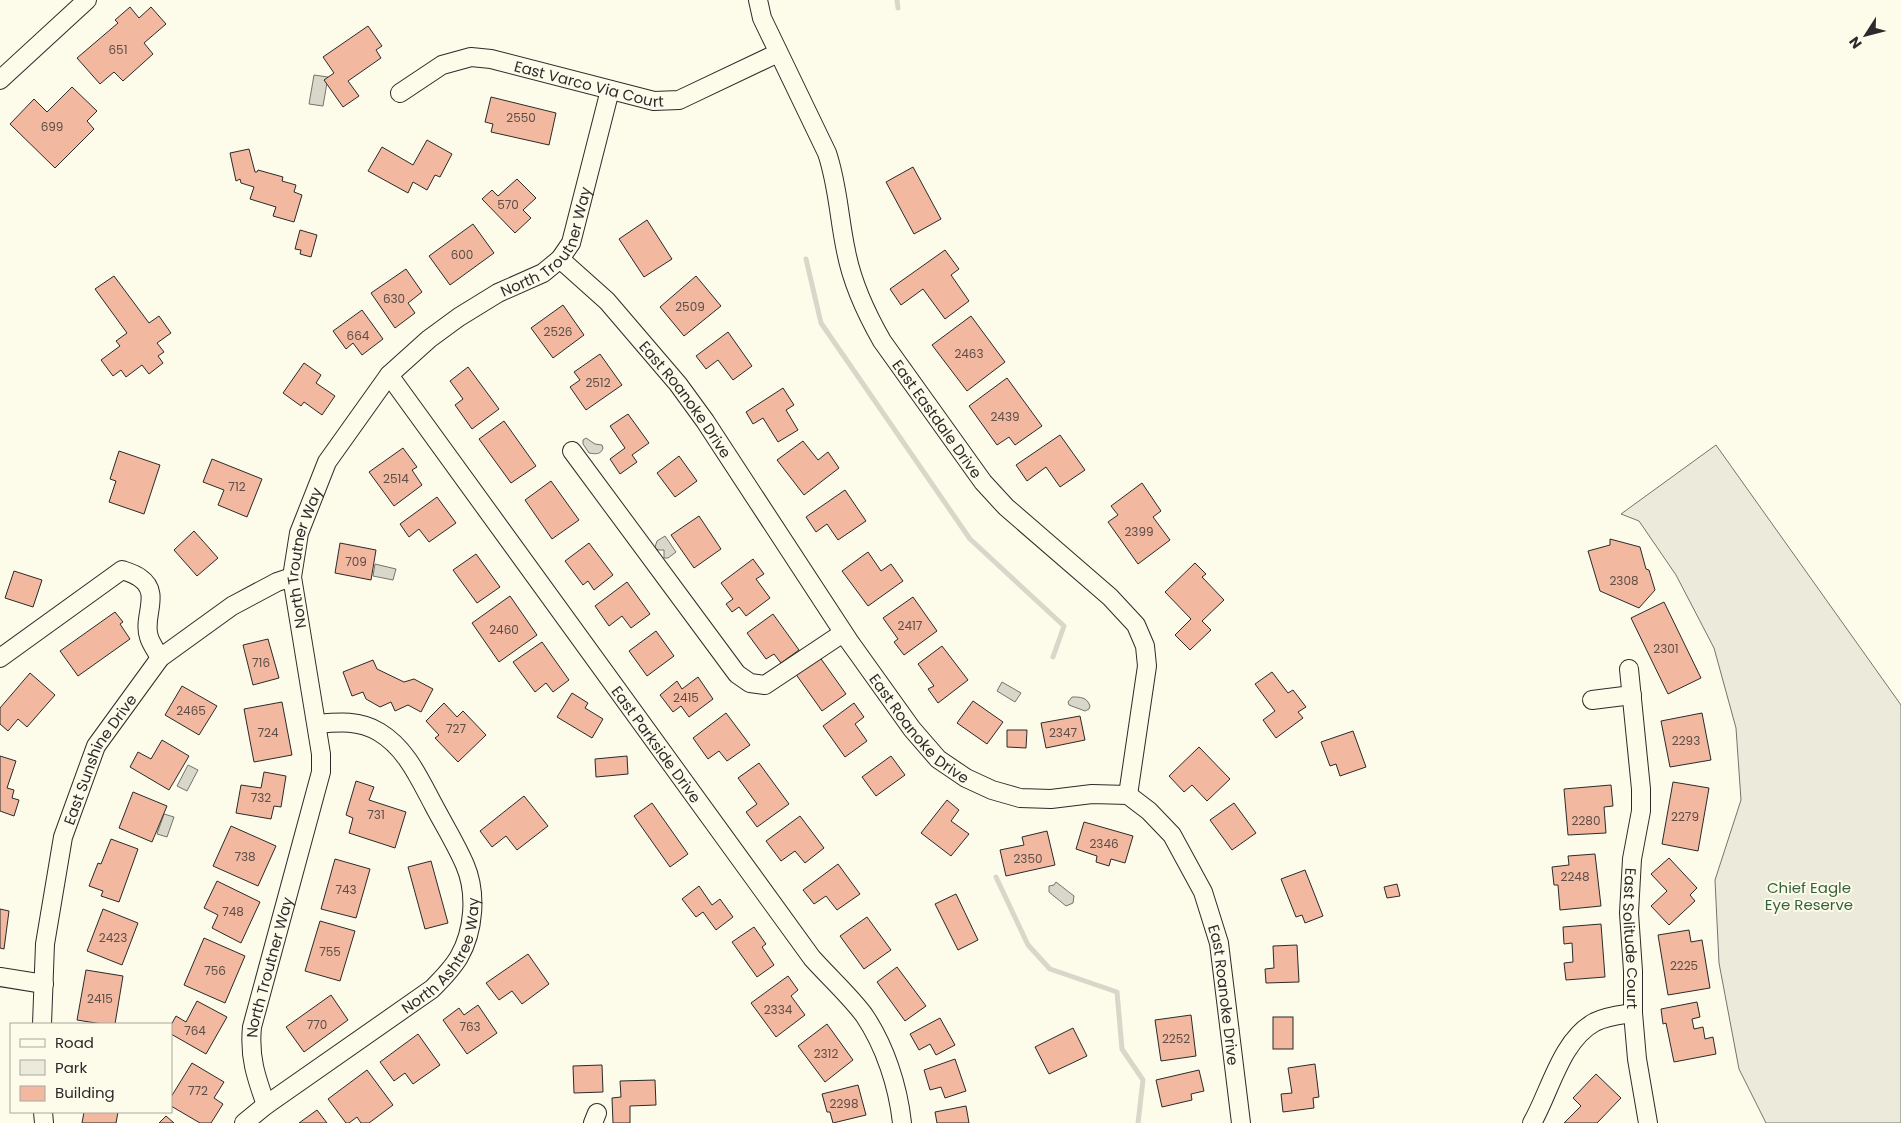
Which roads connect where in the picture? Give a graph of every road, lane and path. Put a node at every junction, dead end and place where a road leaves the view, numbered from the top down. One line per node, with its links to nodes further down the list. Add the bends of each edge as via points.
1 (87, 0): 4 (street)
2 (758, 0): 3 (street, East Eastdale Drive, via 762,18)
3 (778, 53): 5 (street, East Varco Via Court, via 679,100 654,101); 18 (street, East Eastdale Drive, via 827,152 854,281 882,341 983,482 1030,530 1110,597 1136,625 1145,646 1146,666)
4 (0, 80)
5 (610, 90): 6 (street, East Varco Via Court, via 472,57 442,65); 7 (street, North Troutner Way, via 571,242)
6 (400, 93)
7 (560, 259): 8 (street, North Troutner Way, via 543,273 498,293 459,317); 11 (street, East Roanoke Drive, via 607,301 678,384)
8 (389, 375): 10 (street, North Troutner Way, via 327,462 299,533); 25 (street, East Parkside Drive, via 812,958 864,1015 894,1081)
9 (572, 451): 11 (street, via 737,674 750,683 765,685)
10 (292, 577): 13 (street, East Sunshine Drive, via 232,606); 17 (street, North Troutner Way)
11 (843, 633): 18 (street, East Roanoke Drive, via 912,729 938,759 966,778 1020,798 1051,800 1092,794)
12 (0, 658): 13 (street, via 122,570 140,578 150,588 149,638)
13 (160, 658): 20 (street, East Sunshine Drive, via 96,746 62,838 45,944)
14 (1629, 669): 15 (street, East Solitude Court)
15 (1632, 695): 16 (street); 21 (street, East Solitude Court, via 1641,789 1629,913)
16 (1592, 700)
17 (317, 724): 23 (street, North Troutner Way, via 321,772 252,1027 252,1062); 23 (street, North Ashtree Way, via 357,722 379,732 414,768 466,867 472,889 472,912 468,935 459,956 432,989)
18 (1128, 795): 26 (street, East Roanoke Drive, via 1150,810 1172,835 1200,886 1211,914 1219,943)
19 (0, 977): 20 (street)
20 (44, 984): 22 (street, East Sunshine Drive)
21 (1633, 1013): 27 (street, via 1594,1022 1580,1034 1563,1055); 28 (street, East Solitude Court)
22 (42, 1023)
23 (266, 1105): 24 (street)
24 (244, 1123)
25 (902, 1123)
26 (1241, 1123)
27 (1532, 1123)
28 (1648, 1123)

